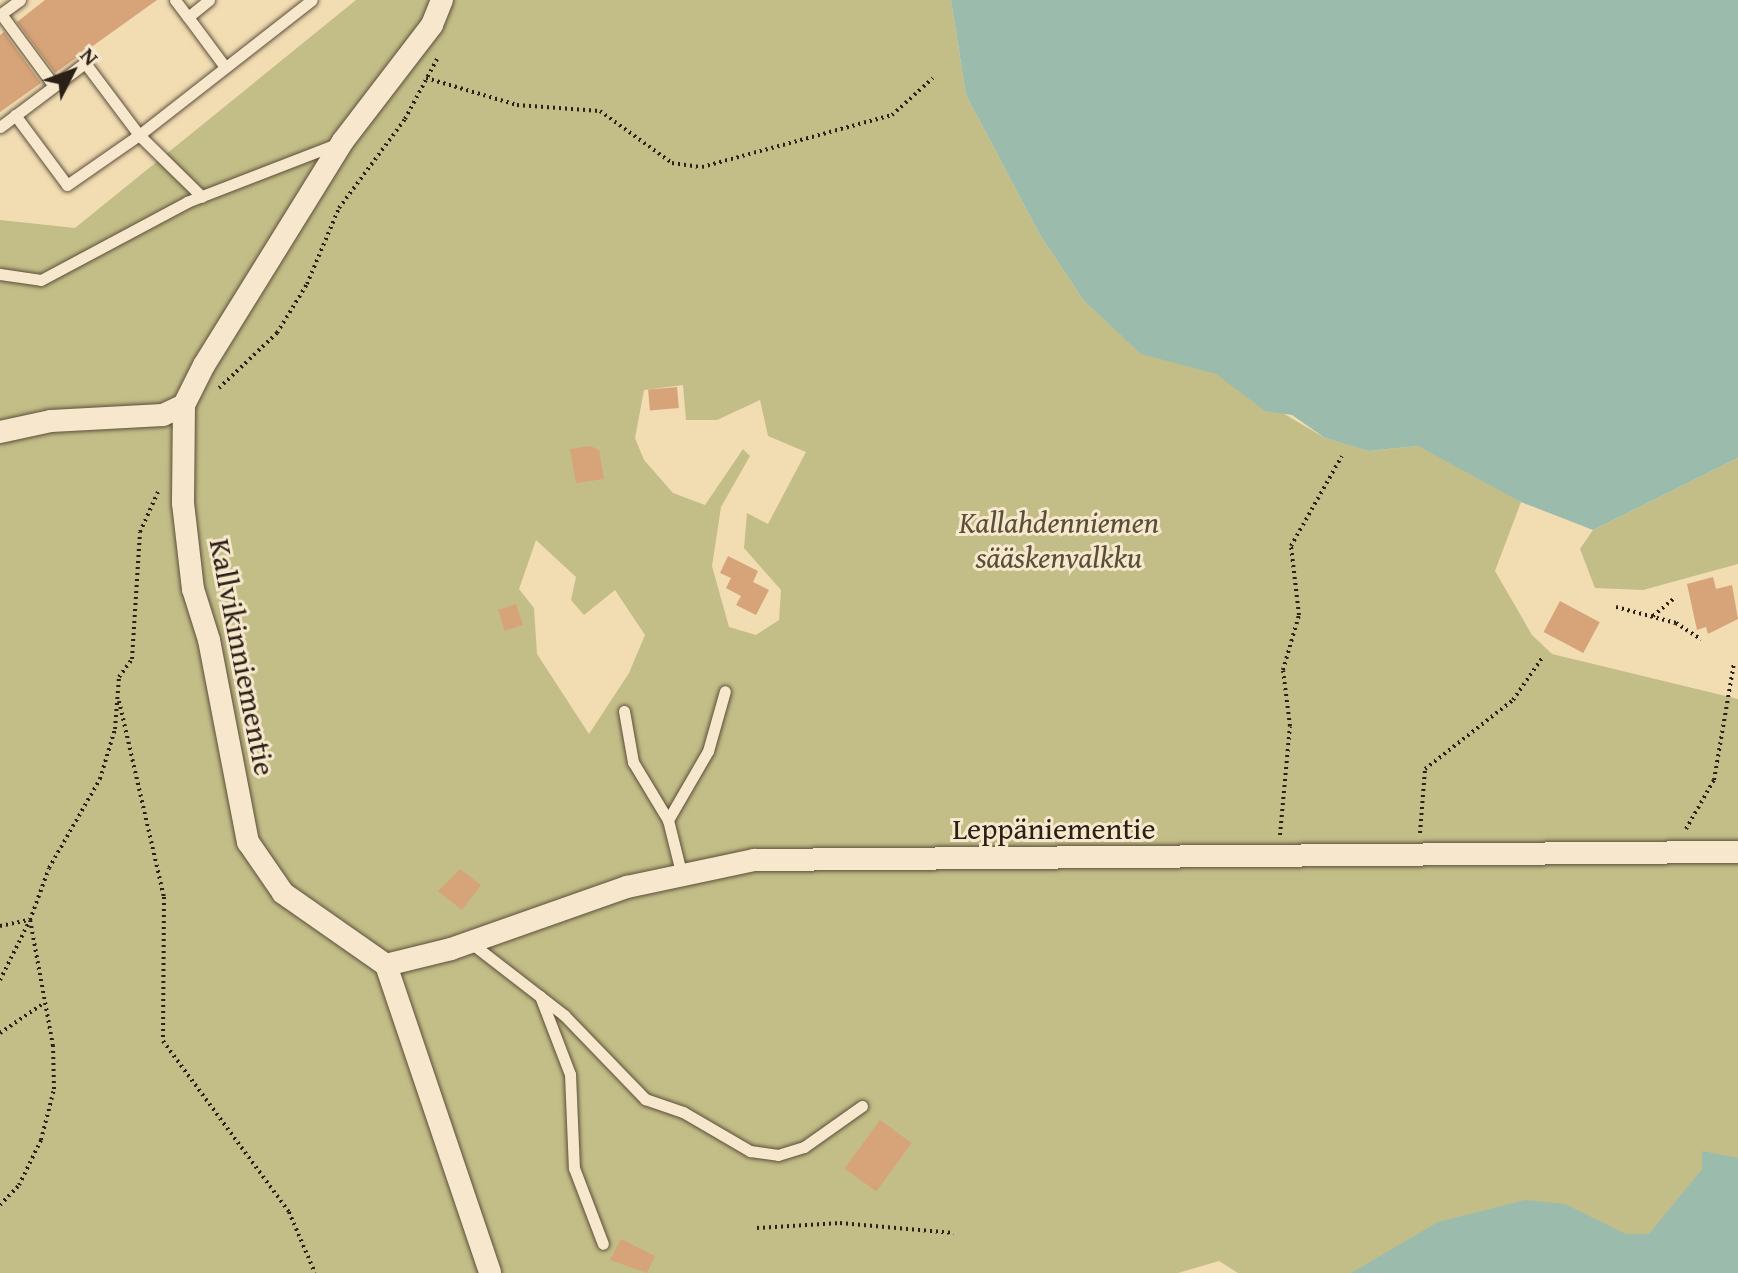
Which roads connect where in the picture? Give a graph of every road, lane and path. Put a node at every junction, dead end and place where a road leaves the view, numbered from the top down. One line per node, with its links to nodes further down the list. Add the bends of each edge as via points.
1 (20, 0): 12 (lane, via 1,14)
2 (175, 0): 6 (lane)
3 (209, 0): 6 (lane)
4 (312, 0): 8 (lane)
5 (442, 0): 9 (street, Kallvikinniementie, via 432,25)
6 (188, 17): 8 (lane)
7 (439, 55): 10 (path)
8 (225, 67): 15 (lane)
9 (396, 72): 10 (path); 16 (street, Kallvikinniementie)
10 (427, 78): 11 (path, via 517,105 600,111 672,163 702,167 892,115); 19 (path, via 405,119 339,208 307,284 277,333 208,398)
11 (933, 78)
12 (54, 86): 13 (lane); 15 (lane, via 85,63)
13 (15, 115): 14 (lane); 15 (lane, via 67,185)
14 (0, 127)
15 (139, 135): 17 (lane)
16 (343, 141): 17 (lane); 19 (street, Kallvikinniementie, via 249,286)
17 (202, 197): 18 (lane, via 41,280)
18 (0, 274)
19 (184, 407): 20 (street, via 163,415 51,421); 41 (street, Kallvikinniementie, via 183,503 193,589 209,640 248,842 283,893)
20 (0, 432)
21 (1342, 456): 36 (path, via 1291,546 1299,615 1283,670 1290,726 1288,792 1282,830)
22 (162, 480): 30 (path, via 140,532 132,659 119,677)
23 (1676, 597): 25 (path)
24 (1616, 607): 25 (path)
25 (1651, 617): 26 (path, via 1676,623)
26 (1701, 639)
27 (1542, 658): 35 (path, via 1513,700 1425,769)
28 (1734, 663): 33 (path, via 1714,780)
29 (725, 691): 32 (lane, via 708,751)
30 (117, 694): 38 (path, via 100,779 49,868); 51 (path, via 164,897 163,1041 289,1212)
31 (624, 711): 32 (lane, via 633,762)
32 (668, 820): 37 (lane)
33 (1672, 851): 34 (street, Leppäniementie); 35 (street, Leppäniementie)
34 (1738, 852)
35 (1420, 856): 36 (street, Leppäniementie)
36 (1268, 857): 37 (street, Leppäniementie, via 754,860)
37 (682, 876): 40 (street, Leppäniementie, via 627,887)
38 (30, 920): 39 (path); 42 (path); 44 (path)
39 (0, 926)
40 (469, 943): 41 (street, Leppäniementie); 43 (lane)
41 (386, 965): 52 (street)
42 (0, 980)
43 (540, 995): 46 (lane, via 645,1099 683,1112 750,1151 778,1155 804,1147); 50 (lane, via 570,1074 574,1168)
44 (45, 1003): 45 (path); 47 (path, via 54,1089 41,1140 19,1185)
45 (0, 1033)
46 (862, 1106)
47 (0, 1205)
48 (757, 1228): 49 (path, via 840,1223)
49 (954, 1233)
50 (603, 1244)
51 (315, 1273)
52 (490, 1273)

